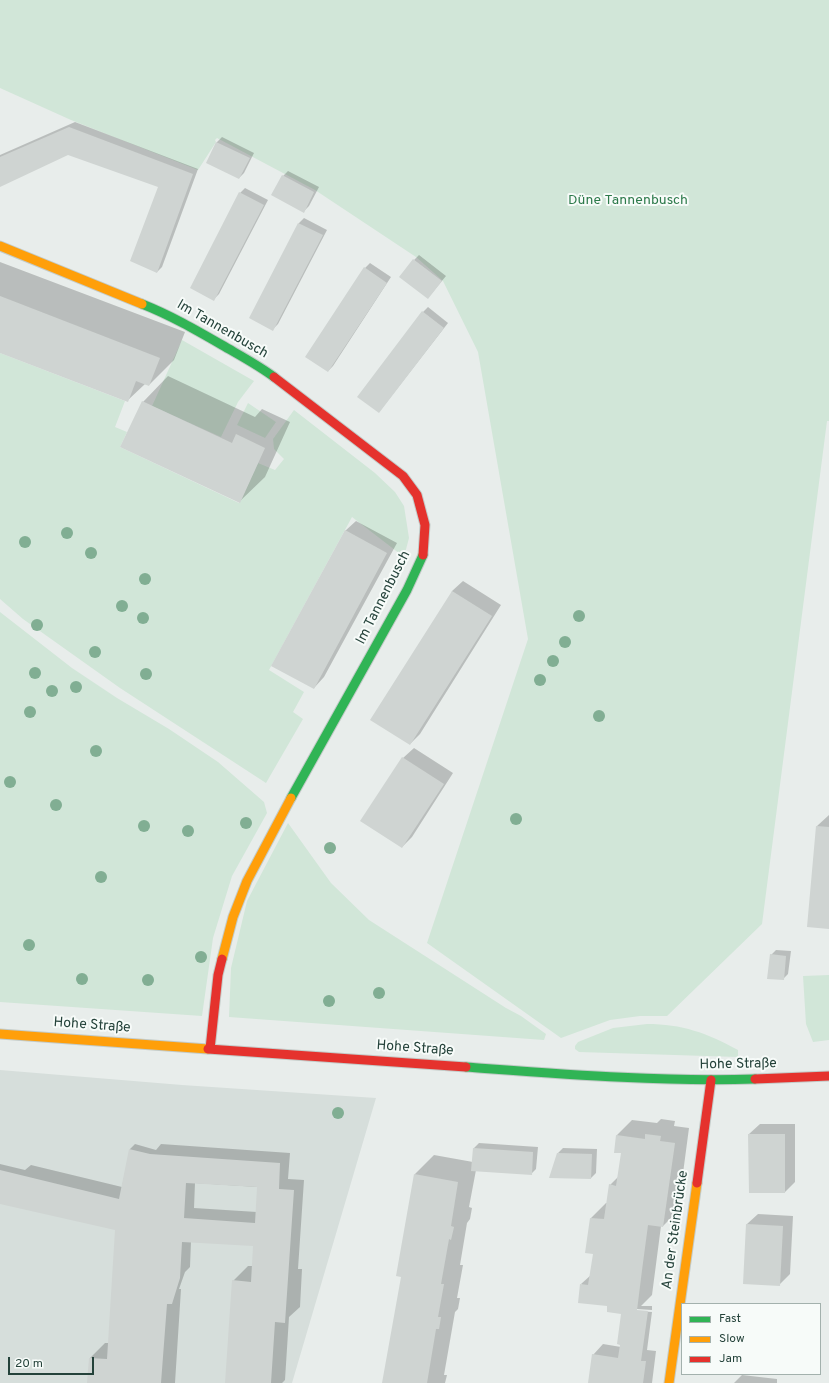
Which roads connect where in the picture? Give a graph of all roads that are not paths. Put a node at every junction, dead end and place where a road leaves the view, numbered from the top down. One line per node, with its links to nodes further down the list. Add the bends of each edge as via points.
1 (0, 246): 3 (street, Im Tannenbusch, via 163,312 262,368 403,476 417,495 425,525 423,558 408,590 247,881 233,917 218,975)
2 (0, 1034): 3 (street, Hohe Straße)
3 (210, 1049): 5 (street, Hohe Straße, via 546,1073)
4 (829, 1076): 5 (street, Hohe Straße)
5 (711, 1080): 6 (street, An der Steinbrücke)
6 (669, 1383)

